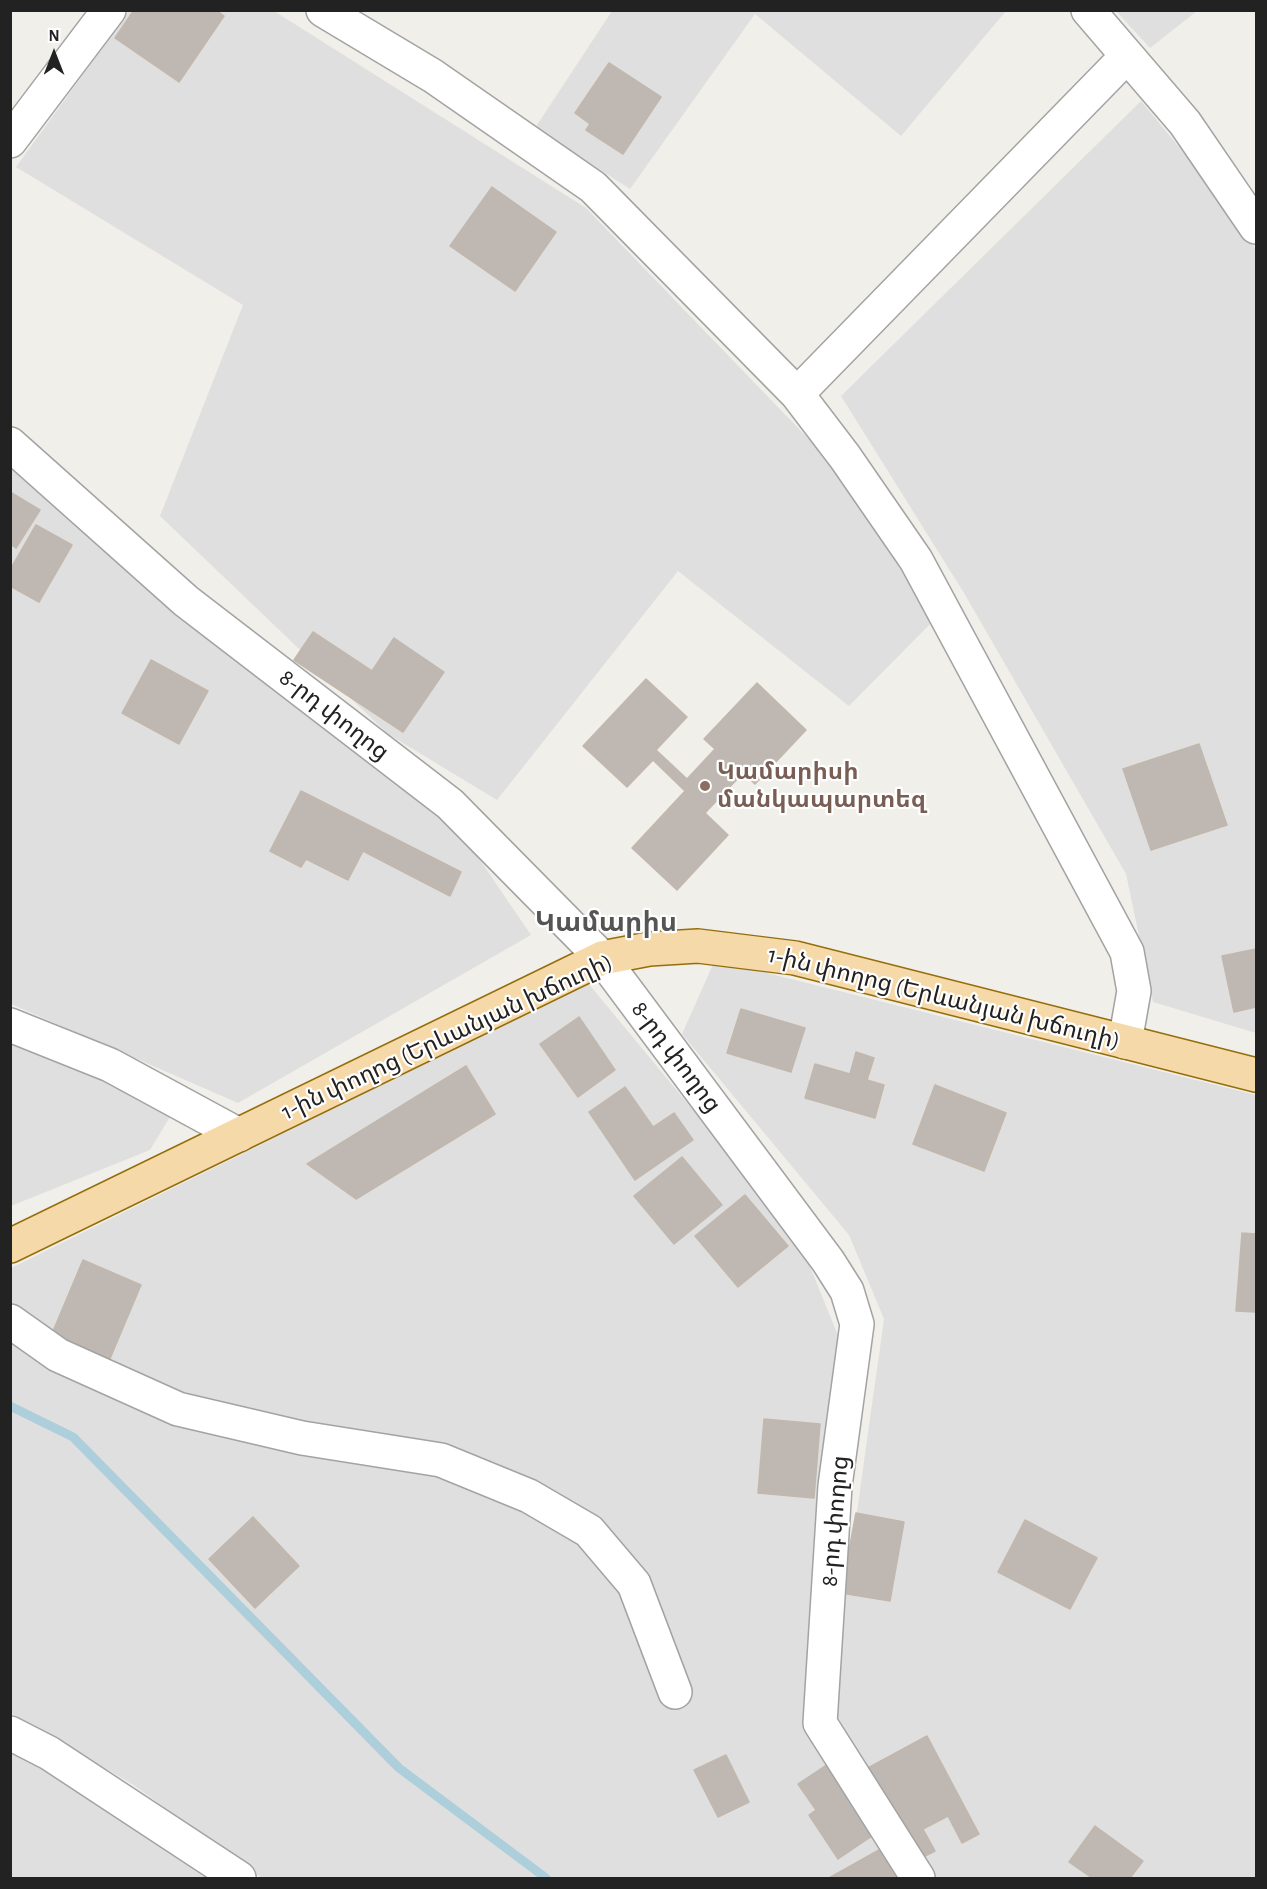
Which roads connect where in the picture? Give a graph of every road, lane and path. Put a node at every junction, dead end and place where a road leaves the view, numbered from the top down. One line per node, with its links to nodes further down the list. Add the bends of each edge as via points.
1 (109, 10): 5 (street)
2 (323, 10): 7 (street, via 433,76 592,188)
3 (1088, 10): 4 (street)
4 (1127, 56): 6 (street, via 1185,123); 7 (street)
5 (10, 141)
6 (1257, 227)
7 (797, 394): 11 (street, via 916,560 1127,952 1134,991)
8 (10, 444): 9 (street, 8-րդ փողոց, via 186,601 450,804)
9 (602, 958): 11 (main road, 1-ին փողոց (Երևանյան խճուղի), via 649,949 698,946 795,958); 13 (main road, 1-ին փողոց (Երևանյան խճուղի)); 19 (street, 8-րդ փողոց, via 847,1291 857,1324 835,1486 820,1724)
10 (10, 1024): 13 (street, via 110,1065)
11 (1125, 1042): 12 (main road, 1-ին փողոց (Երևանյան խճուղի))
12 (1257, 1075)
13 (239, 1135): 14 (main road, 1-ին փողոց (Երևանյան խճուղի))
14 (10, 1246)
15 (10, 1322): 16 (street, via 58,1355 178,1408 302,1438 441,1460 529,1496 589,1531 634,1584)
16 (675, 1692)
17 (10, 1732): 18 (street, via 49,1753)
18 (239, 1878)
19 (918, 1878)

